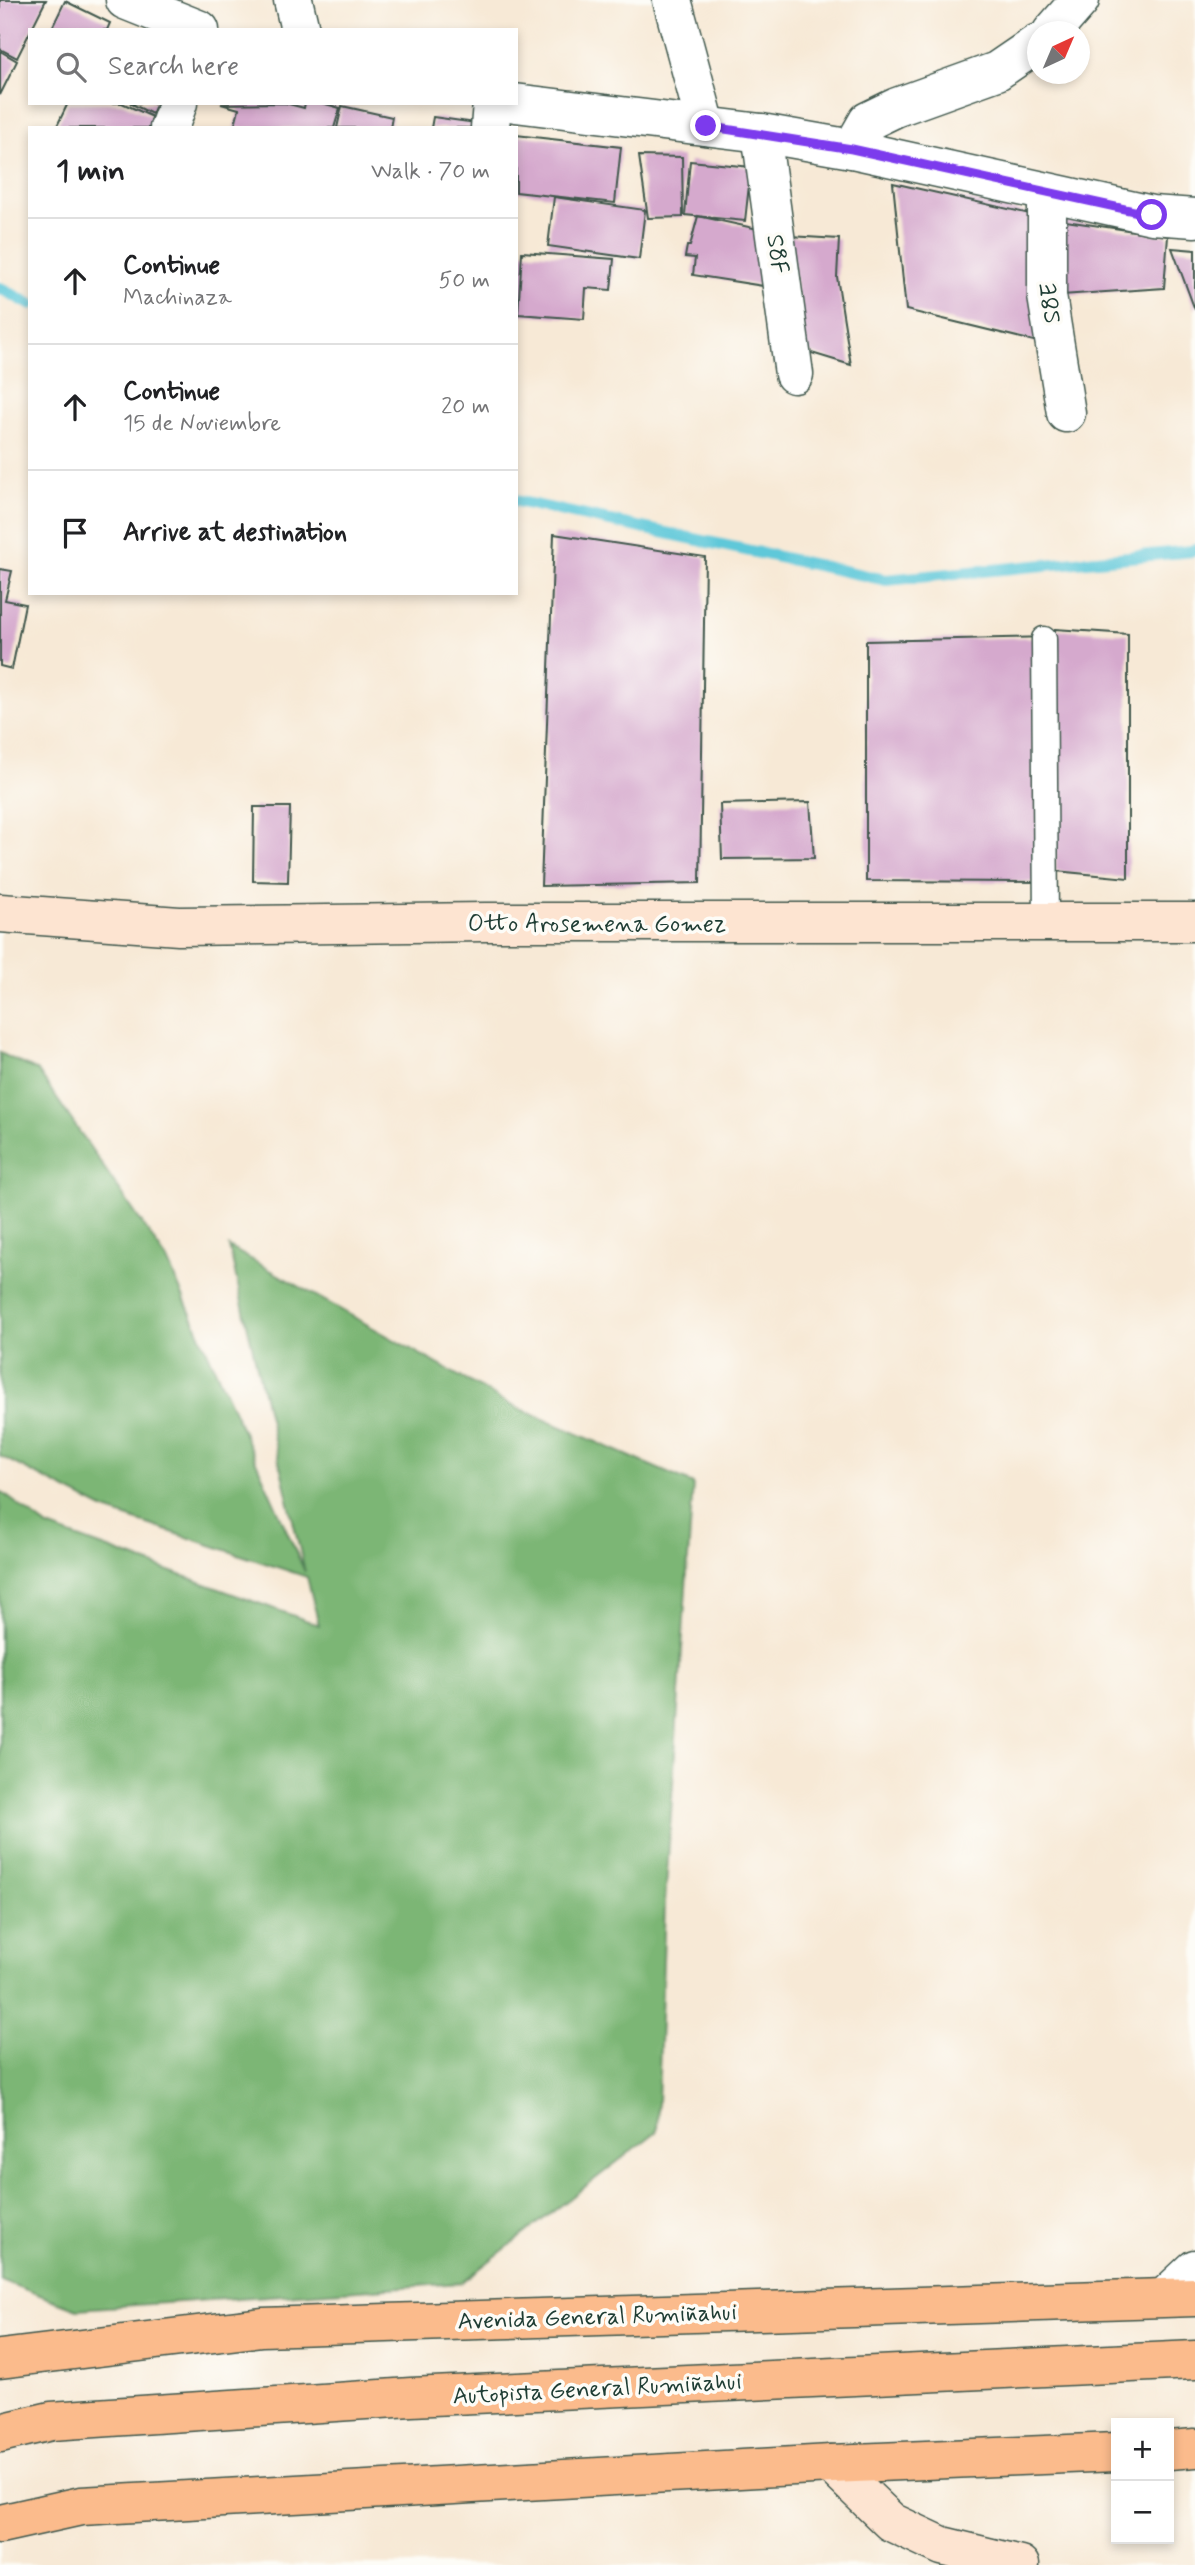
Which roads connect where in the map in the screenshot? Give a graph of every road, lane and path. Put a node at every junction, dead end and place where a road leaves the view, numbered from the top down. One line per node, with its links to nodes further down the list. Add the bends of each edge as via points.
1 (125, 0): 6 (street)
2 (293, 0): 7 (street)
3 (673, 0): 14 (street)
4 (1080, 0): 5 (street)
5 (1062, 21)
6 (195, 28)
7 (300, 28)
8 (1027, 51): 16 (street, via 997,71 868,121)
9 (518, 103): 14 (street)
10 (177, 105): 12 (street)
11 (492, 105): 13 (street)
12 (170, 126)
13 (490, 126)
14 (706, 126): 15 (street)
15 (761, 134): 16 (street); 19 (street, S8F)
16 (852, 149): 17 (street)
17 (1047, 193): 18 (street, via 1152,215); 20 (street, S8E, via 1047,296)
18 (1195, 218)
19 (793, 374)
20 (1066, 413)
21 (1044, 639): 24 (lane)
22 (0, 912): 24 (street, Otto Arosemena Gomez, via 179,926)
23 (1195, 922): 24 (street, Otto Arosemena Gomez)
24 (1046, 923)
25 (1195, 2269): 26 (street)
26 (1180, 2297): 27 (main road, Avenida General Rumiñahui, via 262,2327)
27 (0, 2359)
28 (1195, 2360): 29 (main road, Autopista General Rumiñahui, via 411,2397 51,2421)
29 (0, 2432)
30 (1195, 2448): 31 (main road)
31 (1174, 2450)
32 (1111, 2452): 33 (main road)
33 (831, 2464): 34 (main road, via 81,2506); 35 (street, via 891,2522 942,2546)
34 (0, 2524)
35 (1020, 2565)

